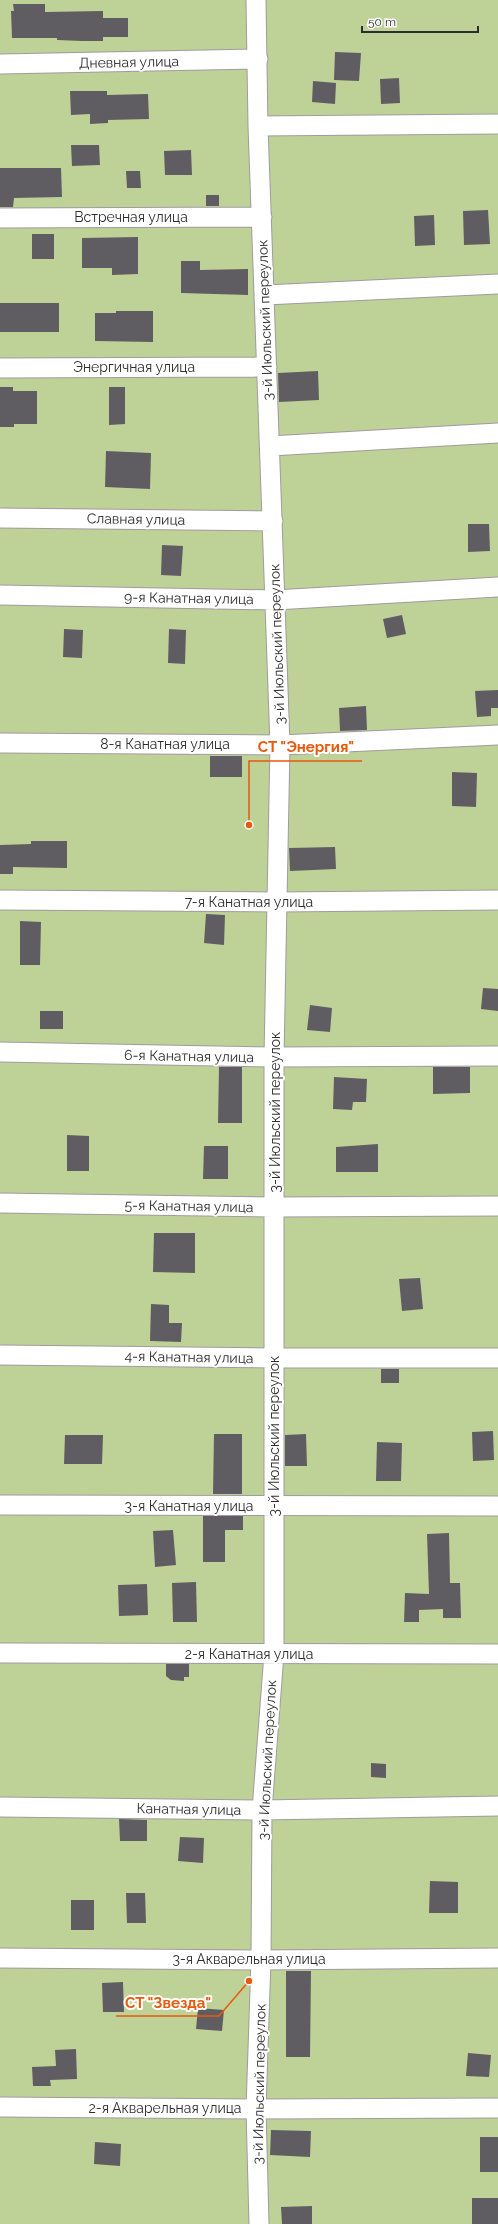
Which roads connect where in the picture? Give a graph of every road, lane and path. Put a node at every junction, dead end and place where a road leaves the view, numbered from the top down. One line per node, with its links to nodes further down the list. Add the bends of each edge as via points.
1 (256, 0): 2 (street, 3-й Июльский переулок)
2 (258, 59): 3 (street, Дневная улица); 5 (street, 3-й Июльский переулок)
3 (0, 64)
4 (498, 124): 5 (street)
5 (258, 126): 6 (street, 3-й Июльский переулок)
6 (262, 217): 7 (street, Встречная улица); 9 (street, 3-й Июльский переулок)
7 (0, 218)
8 (498, 284): 9 (street)
9 (265, 295): 10 (street, 3-й Июльский переулок)
10 (267, 367): 11 (street, Энергичная улица); 13 (street, 3-й Июльский переулок)
11 (0, 368)
12 (498, 433): 13 (street)
13 (270, 446): 15 (street, 3-й Июльский переулок)
14 (0, 518): 15 (street, Славная улица)
15 (273, 521): 18 (street, 3-й Июльский переулок)
16 (498, 587): 18 (street, 9-я Канатная улица)
17 (0, 595): 18 (street, 9-я Канатная улица)
18 (276, 600): 21 (street, 3-й Июльский переулок)
19 (498, 735): 21 (street, 8-я Канатная улица)
20 (0, 743): 21 (street, 8-я Канатная улица)
21 (280, 745): 24 (street, 3-й Июльский переулок)
22 (0, 900): 24 (street, 7-я Канатная улица)
23 (498, 900): 24 (street, 7-я Канатная улица)
24 (276, 902): 27 (street, 3-й Июльский переулок)
25 (0, 1052): 27 (street, 6-я Канатная улица)
26 (498, 1056): 27 (street, 6-я Канатная улица)
27 (274, 1057): 30 (street, 3-й Июльский переулок)
28 (0, 1203): 30 (street, 5-я Канатная улица)
29 (498, 1206): 30 (street, 5-я Канатная улица)
30 (274, 1207): 32 (street, 3-й Июльский переулок)
31 (0, 1354): 32 (street, 4-я Канатная улица)
32 (274, 1358): 33 (street, 4-я Канатная улица); 35 (street, 3-й Июльский переулок)
33 (498, 1358)
34 (0, 1505): 35 (street, 3-я Канатная улица)
35 (274, 1506): 36 (street, 3-я Канатная улица); 38 (street, 3-й Июльский переулок)
36 (498, 1506)
37 (0, 1653): 38 (street, 2-я Канатная улица)
38 (274, 1654): 39 (street, 2-я Канатная улица); 42 (street, 3-й Июльский переулок)
39 (498, 1654)
40 (498, 1806): 42 (street, Канатная улица)
41 (0, 1807): 42 (street, Канатная улица)
42 (262, 1810): 45 (street, 3-й Июльский переулок)
43 (0, 1958): 45 (street, 3-я Акварельная улица)
44 (498, 1958): 45 (street, 3-я Акварельная улица)
45 (261, 1960): 48 (street, 3-й Июльский переулок)
46 (0, 2107): 48 (street, 2-я Акварельная улица)
47 (498, 2108): 48 (street, 2-я Акварельная улица)
48 (256, 2109): 49 (street, 3-й Июльский переулок)
49 (259, 2224)

